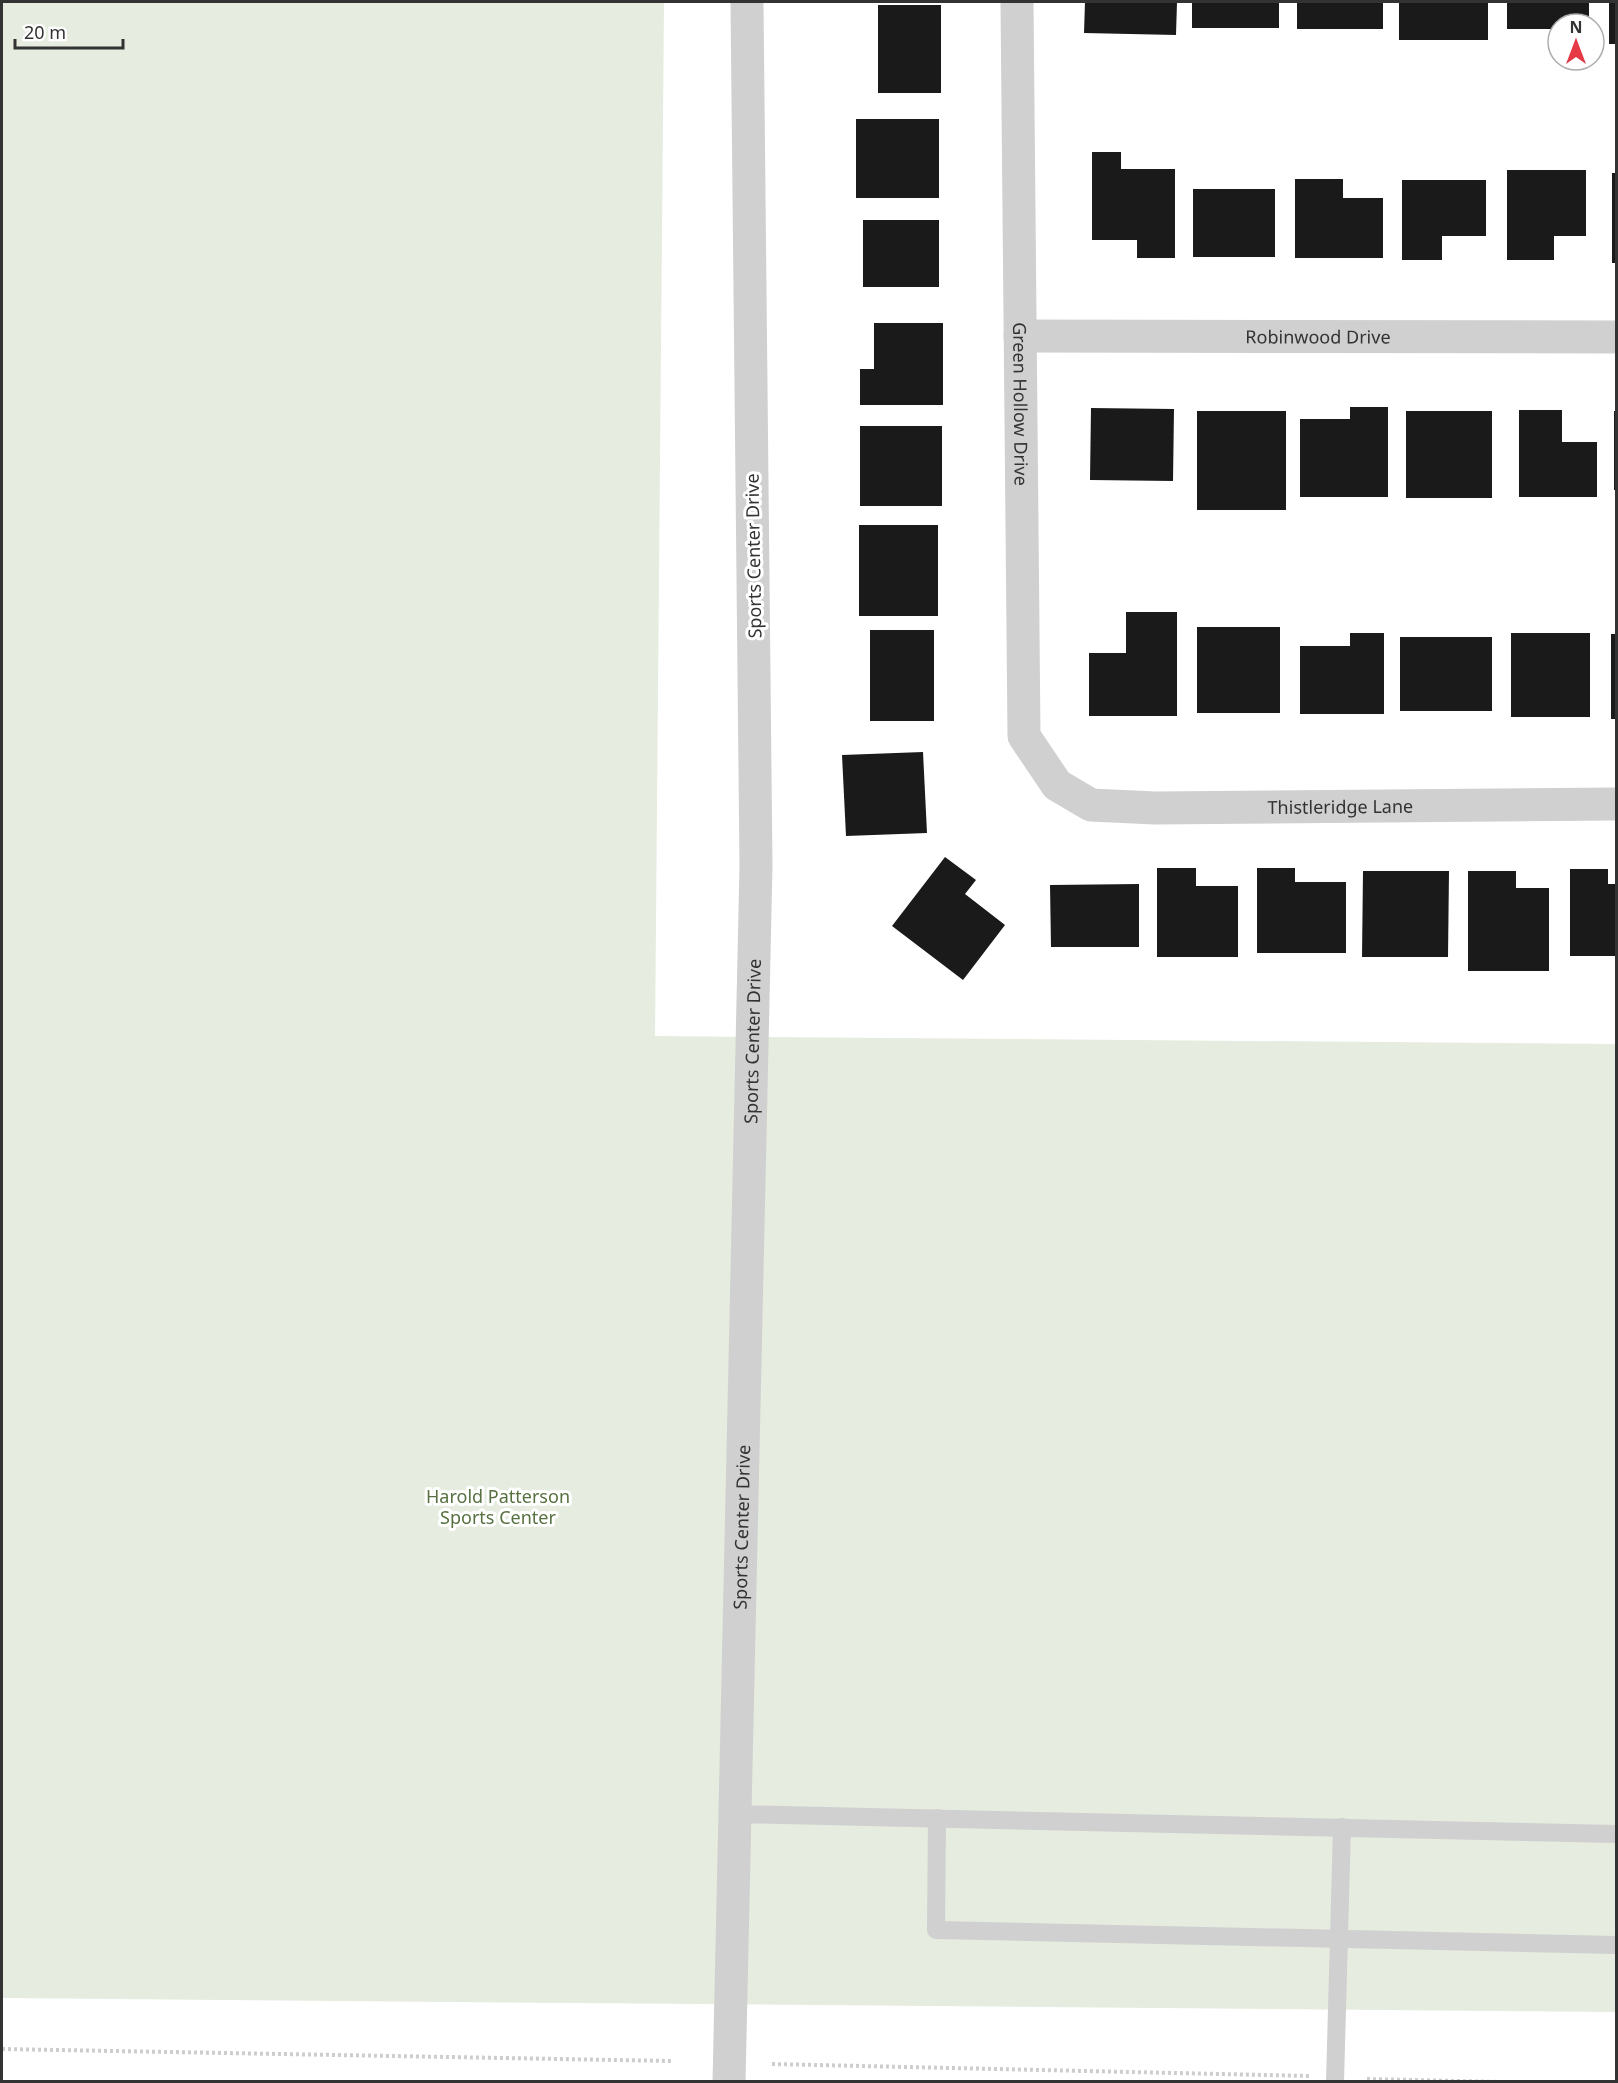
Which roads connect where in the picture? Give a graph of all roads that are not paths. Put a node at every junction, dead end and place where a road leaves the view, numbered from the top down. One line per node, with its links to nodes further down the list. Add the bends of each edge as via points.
1 (747, 2): 7 (street, Sports Center Drive, via 756,866)
2 (1017, 2): 3 (street, Green Hollow Drive)
3 (1020, 336): 4 (street, Robinwood Drive); 5 (street, Green Hollow Drive, via 1024,736 1057,785)
4 (1617, 337)
5 (1068, 791): 6 (street, Thistleridge Lane, via 1091,805 1155,808)
6 (1617, 804)
7 (735, 1814): 8 (lane); 13 (street, Sports Center Drive)
8 (937, 1818): 9 (lane); 11 (lane, via 936,1930)
9 (1342, 1827): 10 (lane); 11 (lane)
10 (1617, 1834)
11 (1339, 1939): 12 (lane); 14 (lane)
12 (1617, 1945)
13 (729, 2082)
14 (1335, 2082)

